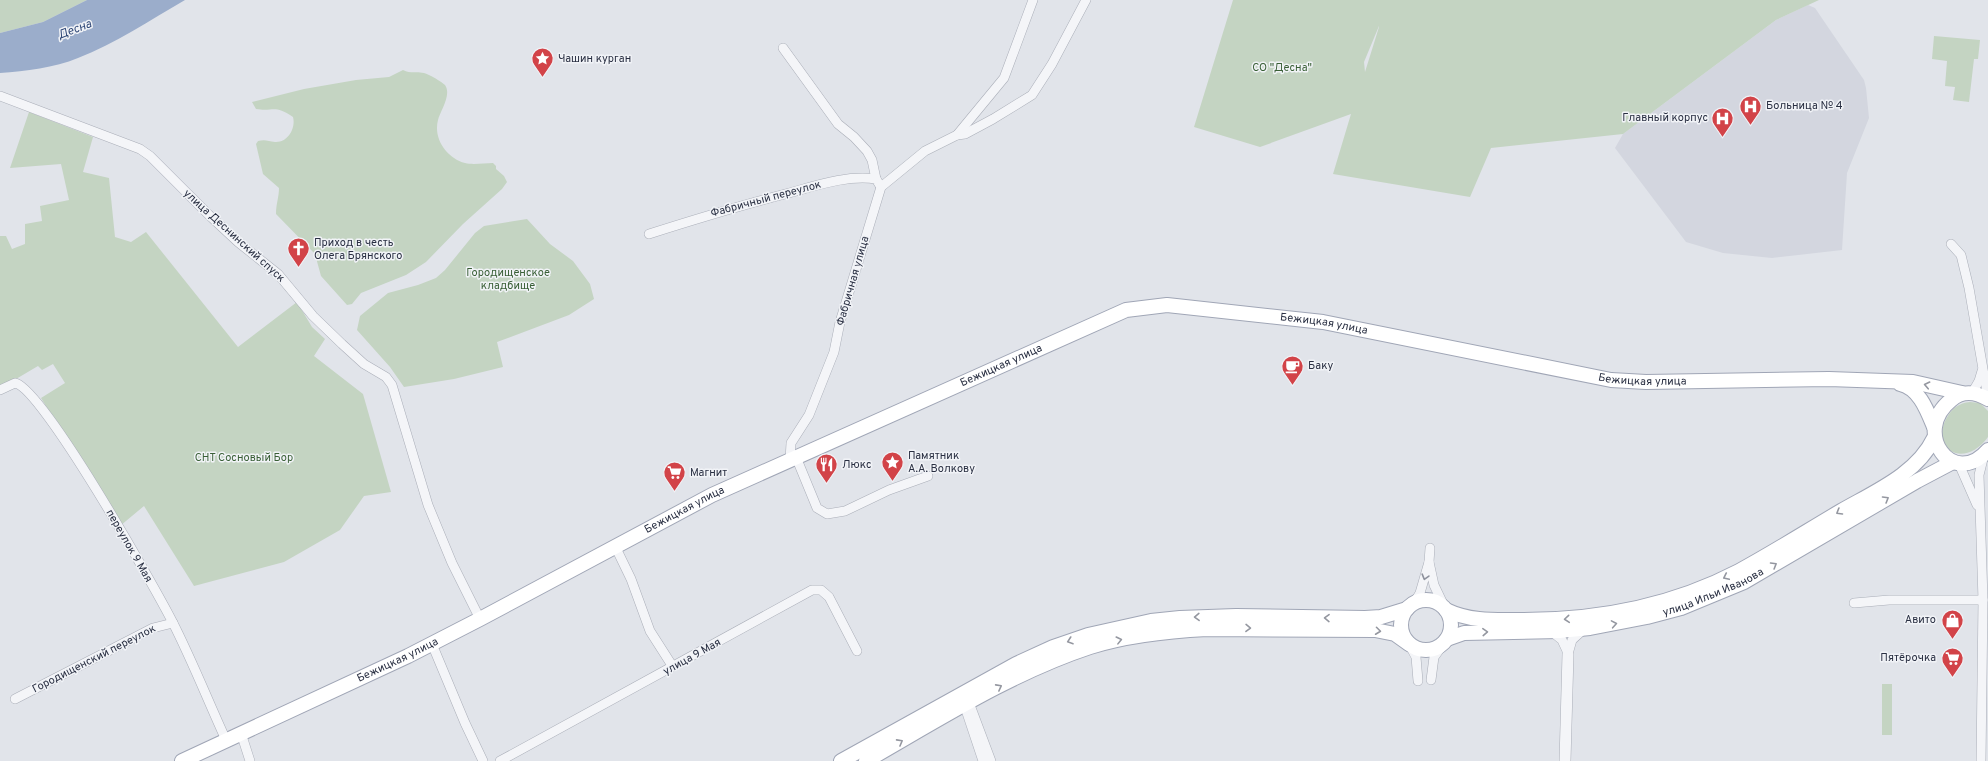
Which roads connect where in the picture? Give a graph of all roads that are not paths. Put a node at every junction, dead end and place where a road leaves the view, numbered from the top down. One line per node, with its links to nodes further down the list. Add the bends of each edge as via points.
1 (1033, 0): 5 (street, via 1004,78)
2 (1086, 0): 5 (street, via 1052,64 1032,95 966,134)
3 (783, 48): 6 (street, via 838,124 854,136 867,151 872,160)
4 (0, 96): 28 (street, улица Деснинский спуск, via 140,149 150,156 208,216 278,274 313,316 342,344 364,364 386,377 395,391 418,473 438,531)
5 (957, 135): 7 (street, via 925,151)
6 (876, 179): 7 (street); 8 (street, Фабричный переулок, via 863,177 837,180)
7 (881, 187): 17 (street, Фабричная улица, via 840,322 834,352 809,415 791,443)
8 (649, 234)
9 (1951, 244): 10 (street, via 1961,255 1963,262)
10 (1982, 370): 13 (street, via 1979,381); 14 (street)
11 (1892, 382): 13 (main road, one-way to 11, via 1913,382); 15 (main road, via 1915,392 1922,400); 17 (main road, Бежицкая улица, via 1829,378 1646,382 1610,380 1323,322 1166,305 1126,310)
12 (0, 390): 29 (street, переулок 9 Мая, via 15,383 19,384 52,422 86,473)
13 (1967, 393): 14 (main road); 15 (main road, улица Ильи Иванова, via 1946,403 1937,417)
14 (1988, 398)
15 (1934, 432): 18 (main road, via 1938,448); 27 (main road, улица Ильи Иванова, one-way to 27, via 1922,456 1909,470 1738,571 1675,597 1616,612 1558,620 1468,619)
16 (1986, 453): 18 (main road, улица Ильи Иванова, via 1973,462); 20 (street, via 1979,475)
17 (793, 458): 19 (street, via 817,508 827,514 845,511 889,490); 21 (main road, Бежицкая улица, via 712,495)
18 (1956, 463): 20 (street); 30 (main road, улица Ильи Иванова, one-way to 18, via 1647,617 1712,596 1770,567 1917,481)
19 (928, 476)
20 (1980, 516): 24 (street)
21 (615, 546): 28 (main road, Бежицкая улица); 37 (street, via 631,579 650,631)
22 (1430, 548): 23 (street)
23 (1430, 562): 26 (street, one-way to 26, via 1422,588); 27 (street, via 1434,585)
24 (1983, 600): 25 (street, via 1889,600); 53 (street)
25 (1854, 603)
26 (1410, 606): 27 (main road, via 1428,600); 34 (main road, via 1403,616 1402,631); 40 (main road, one-way to 40, via 1381,617 1365,618 1236,616 1151,621 1088,635 1053,647)
27 (1446, 610): 32 (main road, via 1451,624)
28 (480, 619): 33 (main road, Бежицкая улица)
29 (173, 623): 41 (street, Городищенский переулок, via 154,628); 43 (street, переулок 9 Мая)
30 (1584, 629): 31 (main road, улица Ильи Иванова); 36 (street, via 1572,640)
31 (1551, 631): 32 (main road, улица Ильи Иванова, one-way to 31, via 1464,633); 36 (street, via 1562,640)
32 (1447, 639): 34 (main road, via 1437,647 1425,650); 39 (street, via 1434,656)
33 (432, 644): 42 (main road, Бежицкая улица); 46 (street, via 464,723)
34 (1410, 644): 38 (street, via 1416,657); 40 (main road, one-way to 34, via 1091,647 1180,630 1376,630 1395,634)
35 (857, 651): 37 (street, улица 9 Мая, via 829,597 821,590 812,590)
36 (1568, 654): 52 (street)
37 (673, 667): 47 (street, улица 9 Мая)
38 (1418, 680)
39 (1431, 680)
40 (965, 698): 48 (main road); 49 (main road, one-way to 40); 50 (street); 51 (street)
41 (15, 699)
42 (241, 733): 43 (main road, Бежицкая улица); 45 (street)
43 (226, 740): 44 (main road, Бежицкая улица)
44 (182, 761)
45 (250, 761)
46 (483, 761)
47 (500, 761)
48 (841, 761)
49 (866, 761)
50 (983, 761)
51 (991, 761)
52 (1565, 761)
53 (1981, 761)

